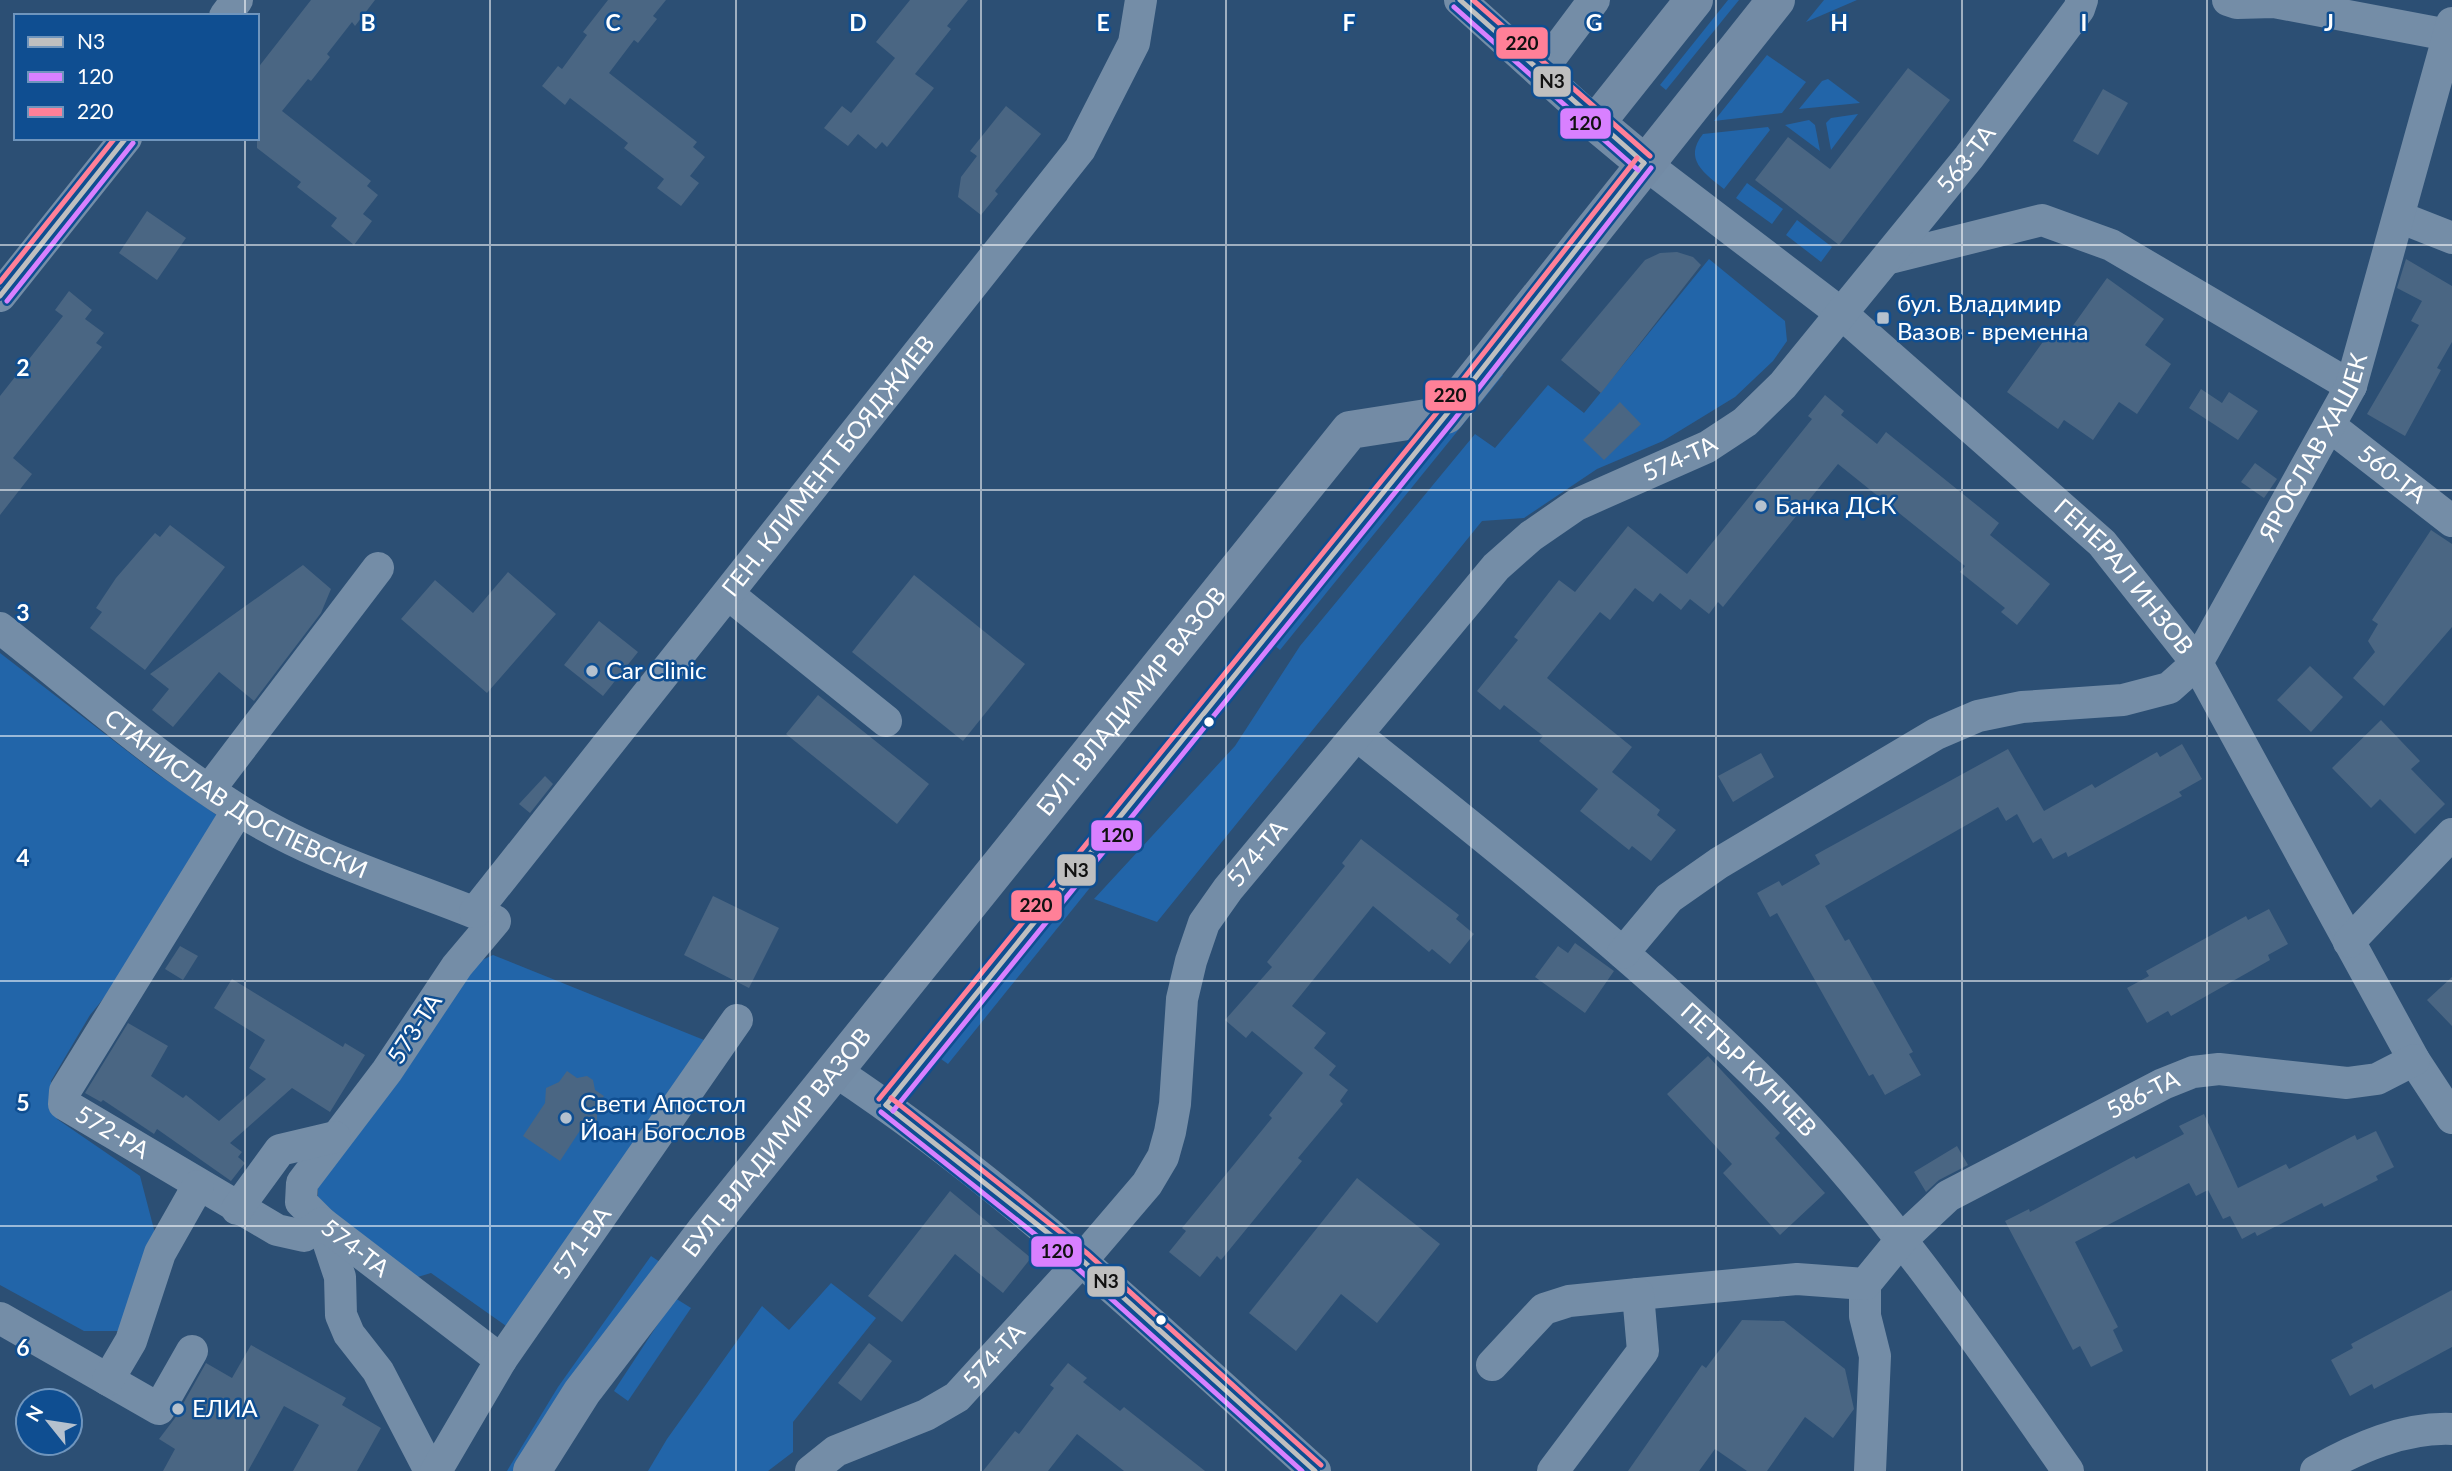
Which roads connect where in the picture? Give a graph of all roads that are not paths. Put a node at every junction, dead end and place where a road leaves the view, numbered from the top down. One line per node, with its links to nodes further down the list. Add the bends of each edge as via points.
1 (1140, 0): 22 (street, ГЕН. КЛИМЕНТ БОЯДЖИЕВ, via 1134,43 1080,149)
2 (1460, 0): 9 (street)
3 (1594, 0): 9 (street)
4 (1694, 0): 10 (main road)
5 (1776, 0): 12 (main road, БУЛ. ВЛАДИМИР ВАЗОВ)
6 (2082, 0): 15 (street, 563-ТА, via 1977,147)
7 (2228, 0): 8 (street, via 2274,2)
8 (2450, 29): 13 (street, ЯРОСЛАВ ХАШЕК)
9 (1540, 72): 10 (street)
10 (1596, 123): 12 (main road)
11 (124, 140): 16 (street)
12 (1644, 163): 17 (street, ГЕНЕРАЛ ИНЗОВ); 35 (main road, БУЛ. ВЛАДИМИР ВАЗОВ, via 1446,415 1350,430)
13 (2399, 217): 14 (street); 18 (street, ЯРОСЛАВ ХАШЕК)
14 (2452, 238)
15 (1890, 258): 17 (street, 563-ТА); 18 (street, via 2042,220 2111,245)
16 (0, 296)
17 (1842, 314): 24 (street, ГЕНЕРАЛ ИНЗОВ, via 2102,542); 26 (street, 574-ТА, via 1783,385 1745,422 1707,447 1576,505 1531,536 1496,567)
18 (2351, 386): 19 (street, ЯРОСЛАВ ХАШЕК)
19 (2332, 427): 20 (street, 560-ТА); 24 (street, ЯРОСЛАВ ХАШЕК)
20 (2452, 521)
21 (378, 568): 27 (street)
22 (728, 594): 25 (street); 30 (street, ГЕН. КЛИМЕНТ БОЯДЖИЕВ)
23 (0, 628): 27 (street, СТАНИСЛАВ ДОСПЕВСКИ)
24 (2197, 663): 31 (street, ГЕНЕРАЛ ИНЗОВ); 32 (street, ЯРОСЛАВ ХАШЕК, via 2169,688 2123,700 2022,707 1978,716 1936,734 1709,870 1670,898)
25 (886, 721)
26 (1358, 736): 32 (street, ПЕТЪР КУНЧЕВ); 42 (street, 574-ТА, via 1228,889 1205,923 1182,999 1175,1104 1163,1157 1147,1184)
27 (209, 790): 28 (street, СТАНИСЛАВ ДОСПЕВСКИ)
28 (238, 810): 30 (street, СТАНИСЛАВ ДОСПЕВСКИ, via 362,873); 38 (street, 572-РА, via 63,1098 64,1104)
29 (2452, 834): 31 (street)
30 (485, 916): 37 (street, 573-ТА, via 387,1071)
31 (2349, 942): 34 (street, ГЕНЕРАЛ ИНЗОВ)
32 (1623, 953): 41 (street, ПЕТЪР КУНЧЕВ, via 1773,1093)
33 (737, 1020): 47 (street, 571-ВА)
34 (2414, 1060): 36 (street, ГЕНЕРАЛ ИНЗОВ); 41 (street, 586-ТА, via 2377,1079 2347,1083 2219,1069 2193,1072 1948,1196)
35 (835, 1071): 42 (street, via 886,1105); 54 (main road, БУЛ. ВЛАДИМИР ВАЗОВ, via 590,1381)
36 (2452, 1118)
37 (335, 1137): 39 (street, via 280,1150); 40 (street, 573-ТА, via 302,1183 301,1202)
38 (198, 1186): 39 (street, 574-ТА); 49 (street, via 160,1253 131,1341)
39 (237, 1209): 40 (street, 574-ТА, via 277,1230 304,1236)
40 (322, 1223): 47 (street, 574-ТА); 52 (street, via 340,1277 341,1315 378,1371)
41 (1902, 1239): 43 (street, 586-ТА); 59 (street, ПЕТЪР КУНЧЕВ)
42 (1082, 1261): 55 (street, 574-ТА, via 957,1397 926,1415 836,1451); 56 (street)
43 (1865, 1284): 44 (street, via 1797,1279); 58 (street, via 1865,1316 1875,1356)
44 (1637, 1294): 48 (street, via 1544,1309); 57 (street, via 1643,1351)
45 (0, 1318): 49 (street)
46 (192, 1351): 49 (street, via 159,1409)
47 (501, 1360): 53 (street, 571-ВА)
48 (1492, 1365)
49 (108, 1380)
50 (2452, 1429): 51 (street, via 2409,1434)
51 (2355, 1462): 60 (street)
52 (430, 1471)
53 (436, 1471)
54 (532, 1471)
55 (811, 1471)
56 (1315, 1471)
57 (1553, 1471)
58 (1870, 1471)
59 (2068, 1471)
60 (2316, 1471)

